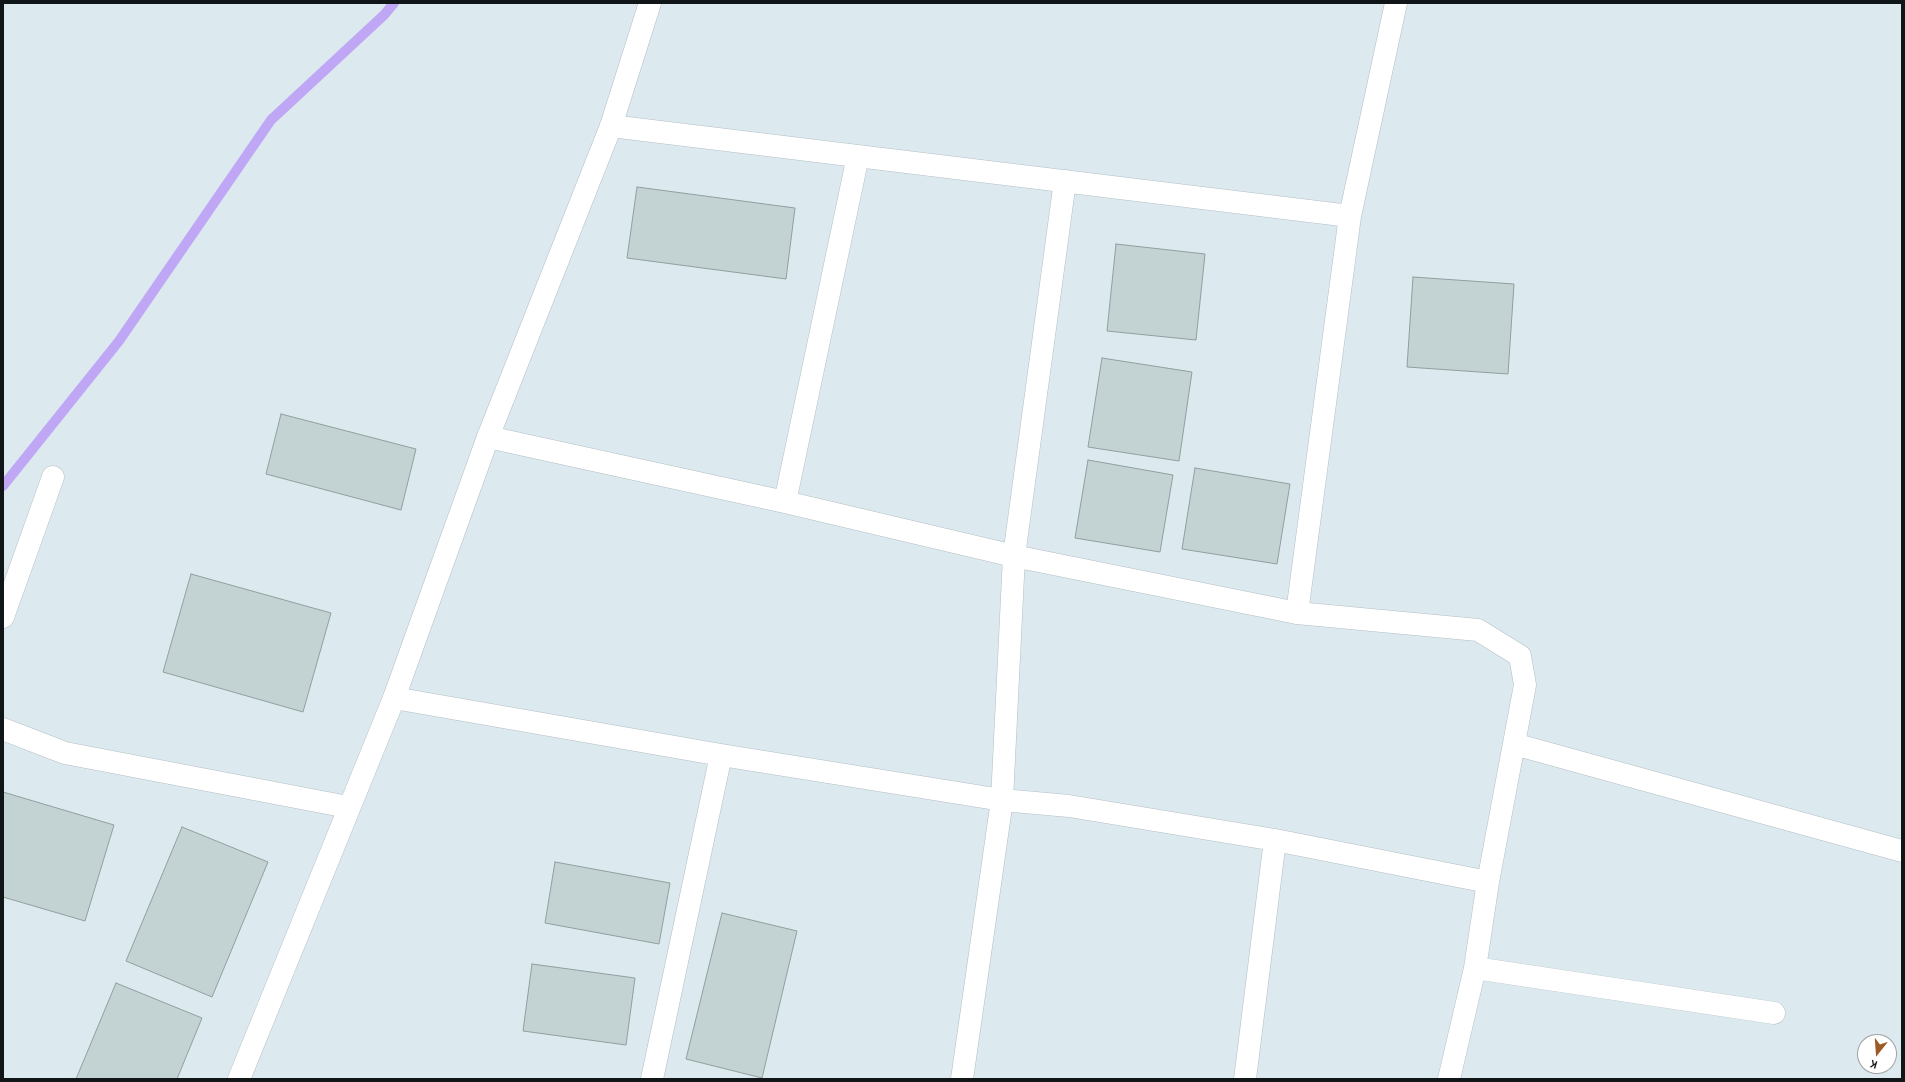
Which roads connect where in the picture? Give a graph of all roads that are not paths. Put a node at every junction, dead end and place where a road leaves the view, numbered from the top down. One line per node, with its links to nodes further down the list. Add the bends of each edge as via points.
1 (650, 3): 3 (street)
2 (1396, 3): 6 (street)
3 (610, 126): 4 (street); 7 (street)
4 (858, 156): 5 (street); 9 (street)
5 (1064, 181): 6 (street); 10 (street)
6 (1350, 216): 11 (street)
7 (488, 437): 9 (street); 13 (street)
8 (53, 477): 12 (street)
9 (785, 502): 10 (street)
10 (1014, 556): 11 (street); 17 (street)
11 (1298, 613): 15 (street, via 1478,630 1520,656 1526,685)
12 (3, 617)
13 (394, 698): 16 (street); 18 (street)
14 (3, 729): 18 (street, via 64,753)
15 (1514, 744): 20 (street); 21 (street)
16 (721, 755): 17 (street); 25 (street)
17 (1002, 800): 19 (street, via 1069,806); 26 (street)
18 (348, 807): 24 (street)
19 (1275, 840): 21 (street); 27 (street)
20 (1902, 851)
21 (1488, 882): 22 (street)
22 (1475, 968): 23 (street); 28 (street)
23 (1774, 1013)
24 (239, 1079)
25 (652, 1079)
26 (962, 1079)
27 (1245, 1079)
28 (1449, 1079)

